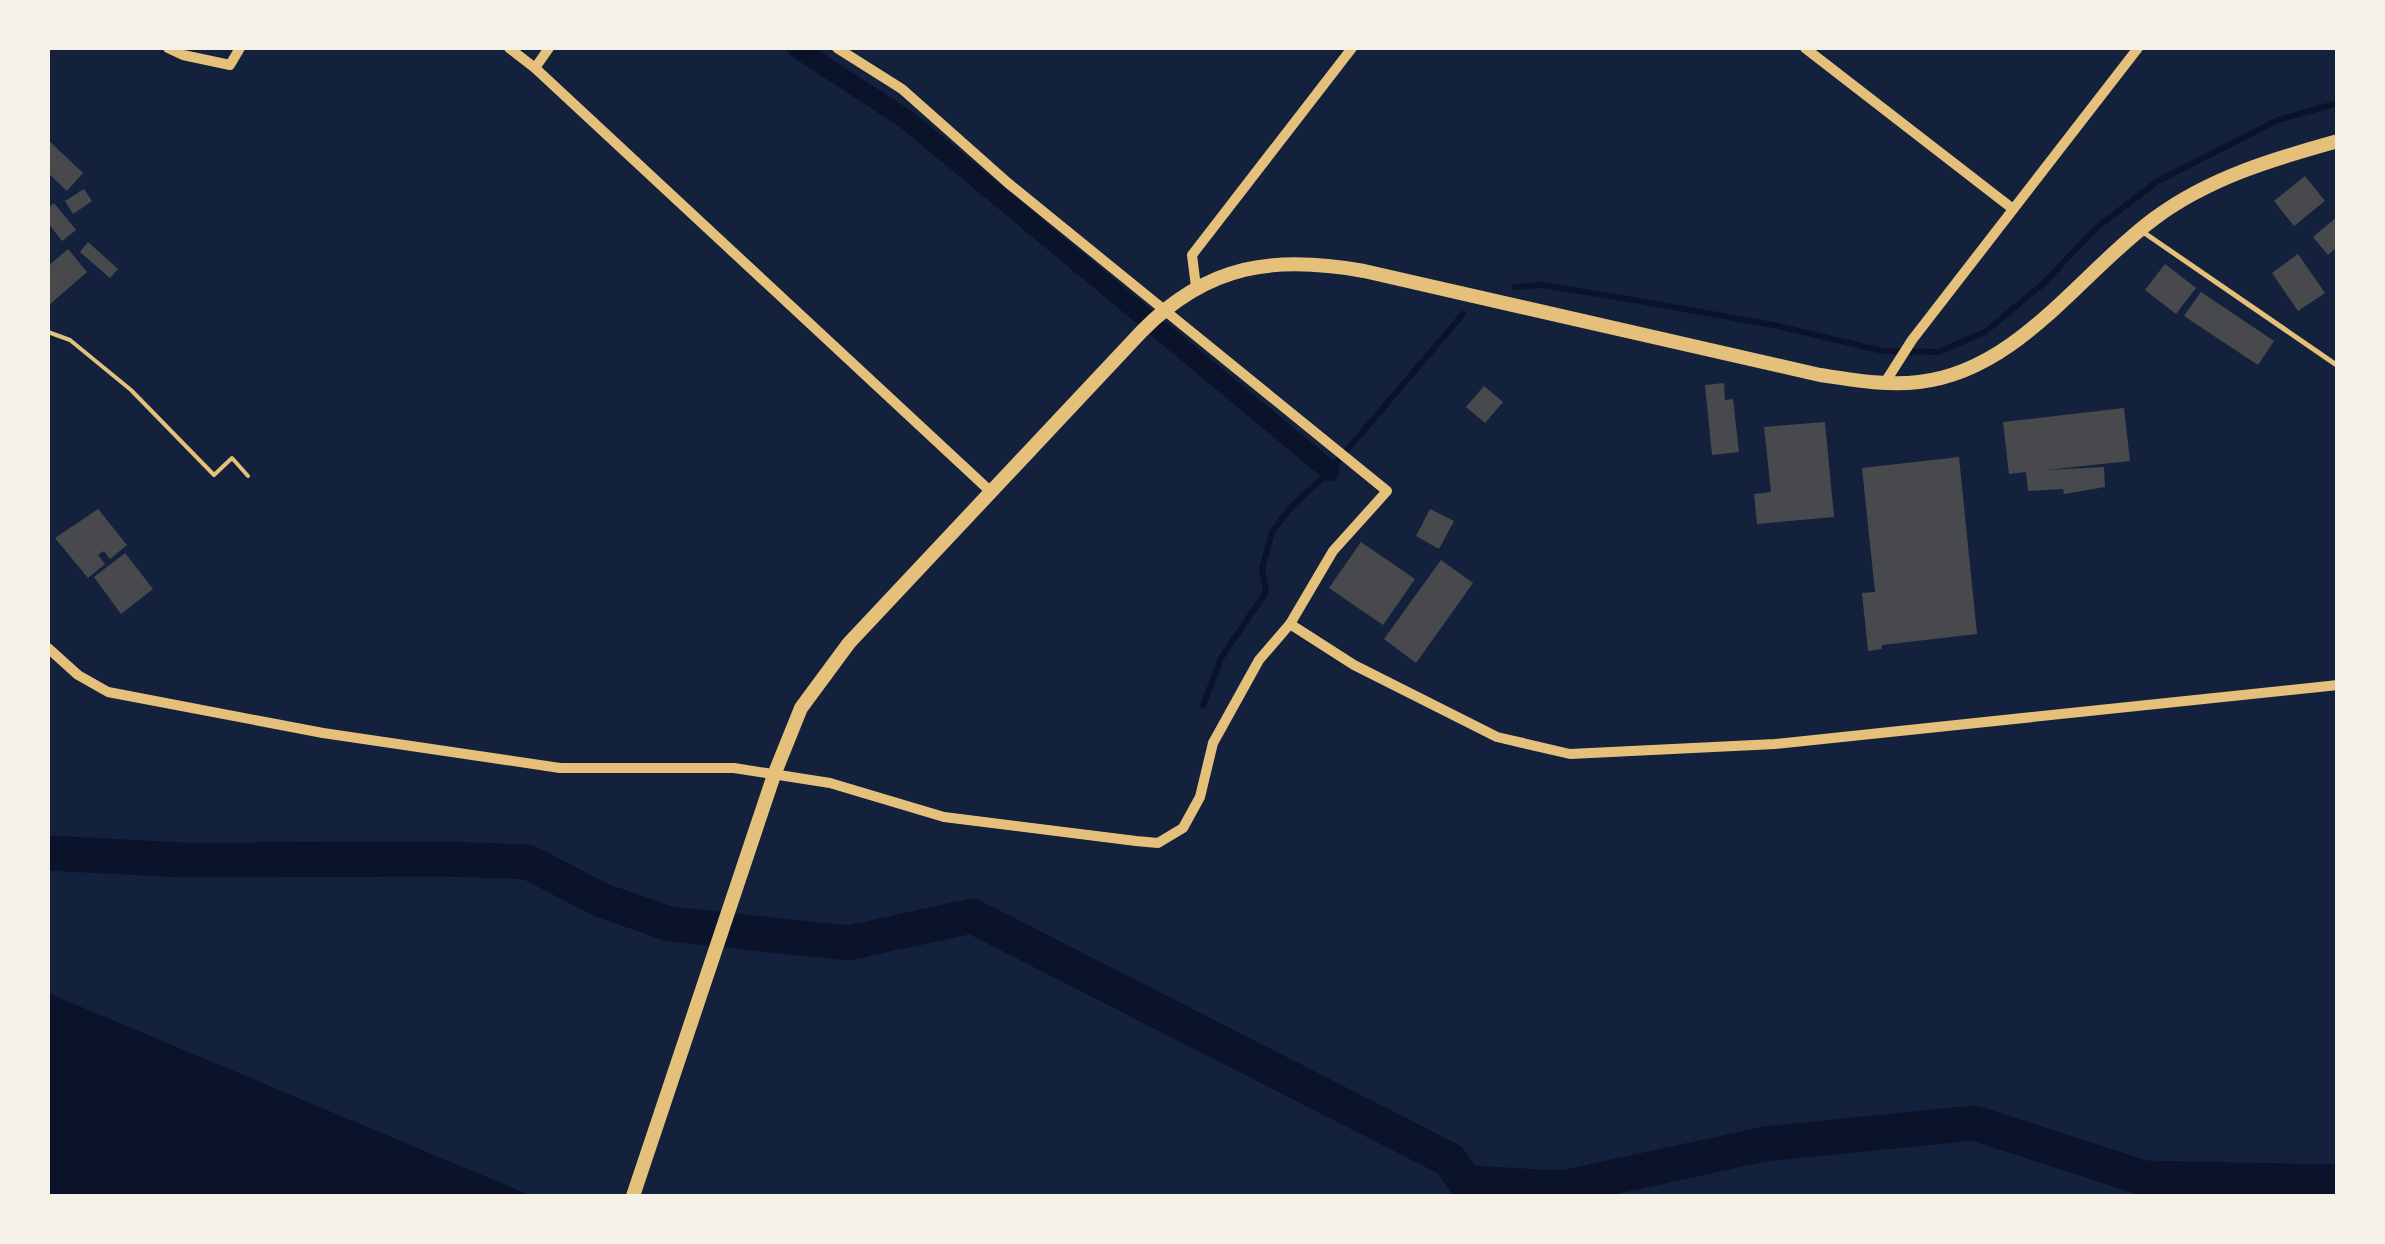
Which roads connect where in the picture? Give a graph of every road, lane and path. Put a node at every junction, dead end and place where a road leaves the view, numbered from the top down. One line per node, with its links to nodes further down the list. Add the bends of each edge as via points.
1 (168, 48): 2 (street, via 230,65)
2 (240, 48)
3 (508, 48): 9 (street)
4 (549, 48): 9 (street)
5 (836, 48): 14 (street, via 902,89)
6 (1352, 48): 13 (street, via 1192,255)
7 (1805, 48): 11 (street)
8 (2138, 48): 11 (street)
9 (535, 68): 19 (street)
10 (2338, 141): 12 (street, via 2216,183)
11 (2013, 209): 17 (street)
12 (2140, 230): 16 (lane); 17 (street, via 1997,354 1936,380)
13 (1196, 287): 14 (street); 17 (street, via 1266,265 1337,266)
14 (1163, 310): 19 (street); 20 (street, via 1386,491 1332,552)
15 (48, 332): 18 (path, via 70,340 130,390 214,476 232,458)
16 (2338, 366)
17 (1884, 384)
18 (248, 476)
19 (990, 491): 23 (street, via 822,676)
20 (1290, 624): 22 (street, via 1354,665 1498,736 1570,754 1775,744); 23 (street, via 1259,660 1213,743 1200,797 1183,828 1158,843 944,817 830,783)
21 (48, 648): 23 (street, via 108,692 322,733 560,768)
22 (2338, 685)
23 (774, 774): 24 (street)
24 (633, 1196)

